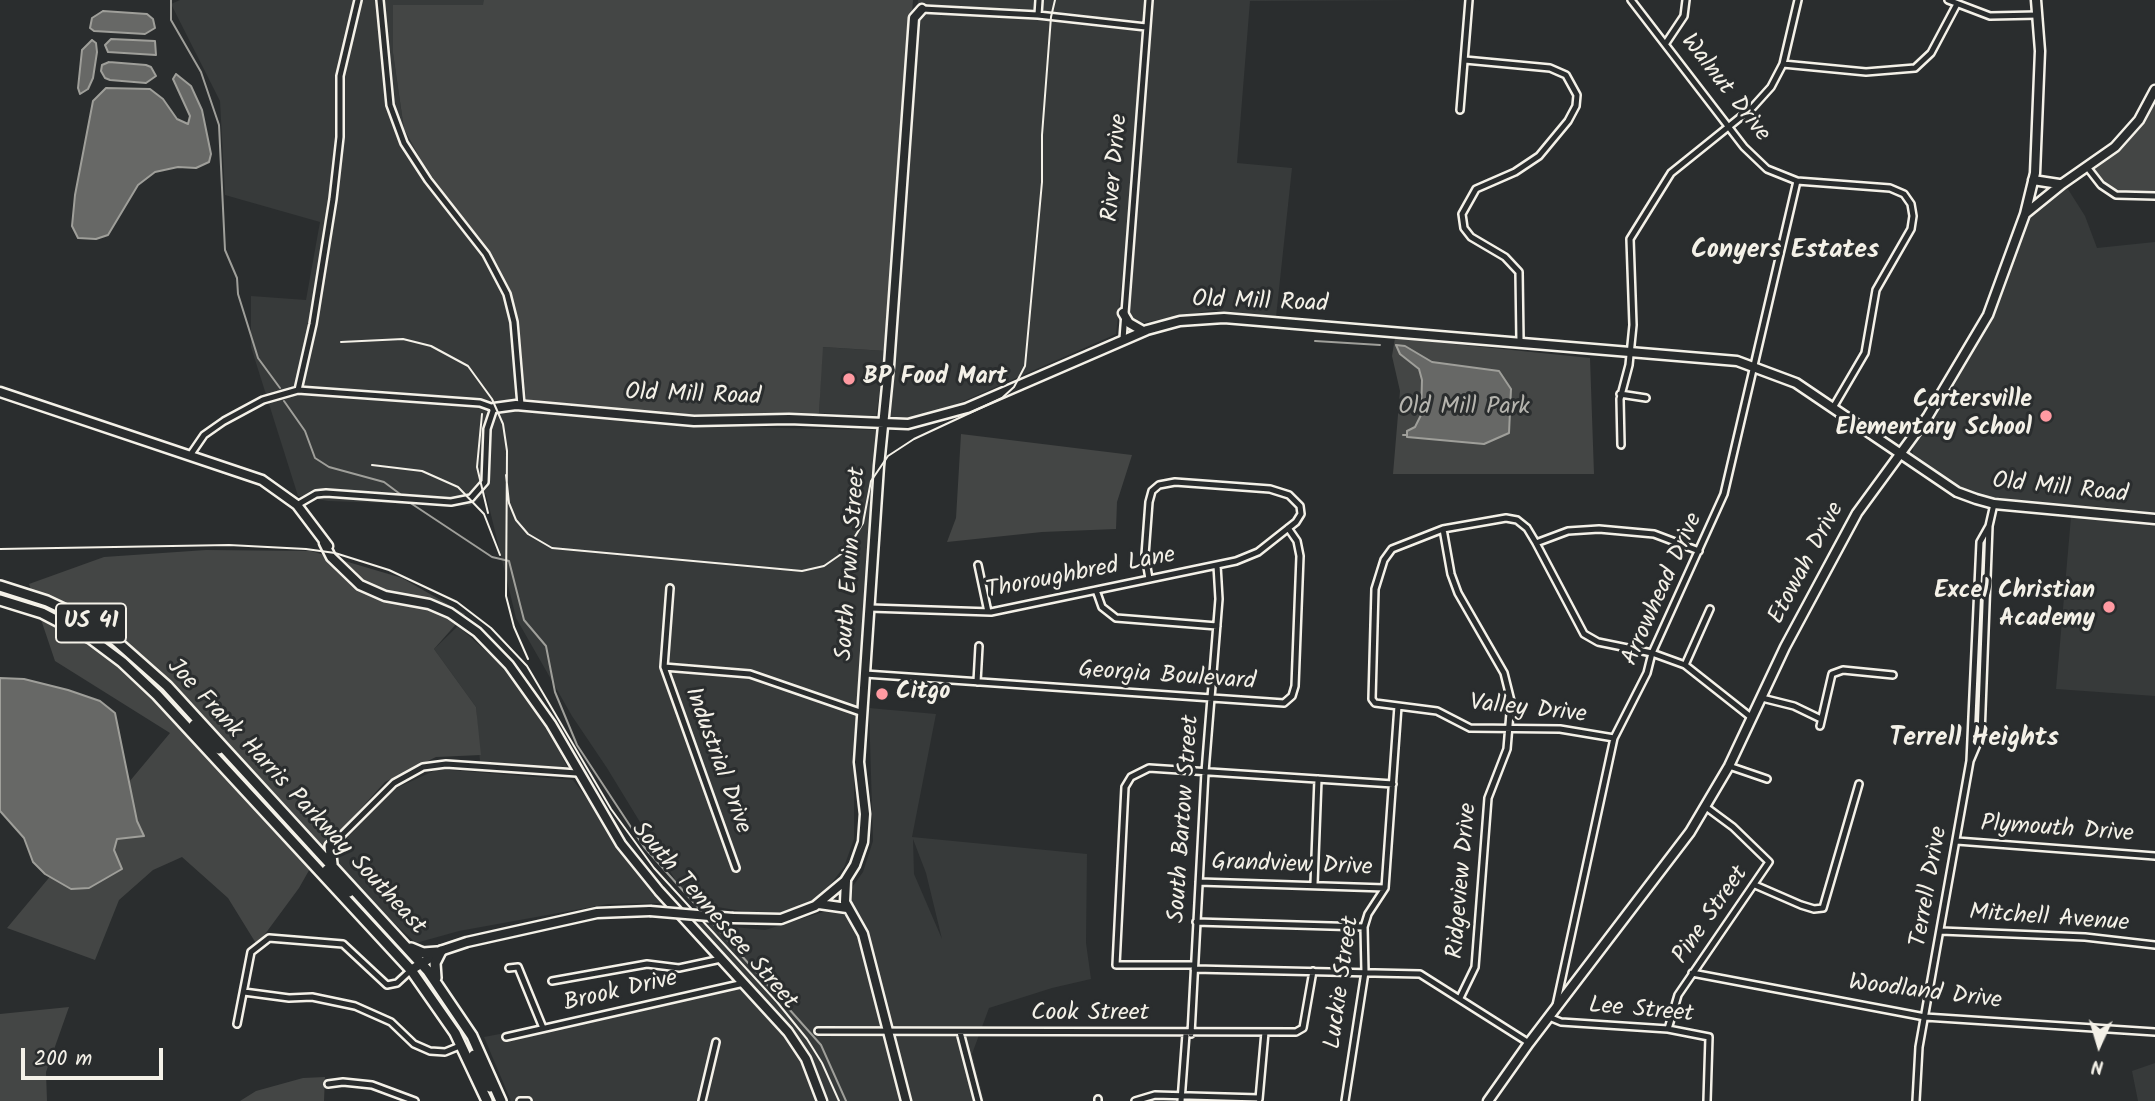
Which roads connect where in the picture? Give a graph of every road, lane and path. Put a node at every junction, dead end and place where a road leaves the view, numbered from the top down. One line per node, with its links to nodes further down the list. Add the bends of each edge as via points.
1 (358, 0): 35 (street, via 340,76 333,199)
2 (380, 0): 39 (street, via 390,106 404,142 486,254 507,294)
3 (1039, 0): 13 (street)
4 (1149, 0): 15 (street, River Drive)
5 (1469, 0): 17 (street)
6 (1630, 0): 16 (street, Walnut Drive)
7 (1686, 0): 16 (street, via 1684,16)
8 (1798, 0): 18 (street)
9 (1948, 0): 11 (street)
10 (2036, 0): 14 (street, Etowah Drive)
11 (1957, 5): 14 (street, via 1995,17); 18 (street, via 1931,53 1915,68 1866,72)
12 (922, 9): 13 (street); 42 (street, South Erwin Street, via 914,18)
13 (1038, 15): 15 (street)
14 (2038, 15): 23 (street, Etowah Drive)
15 (1146, 27): 29 (street, River Drive)
16 (1666, 43): 21 (street, Walnut Drive)
17 (1465, 60): 20 (street); 32 (street, via 1550,68 1566,75 1577,95 1568,121 1539,156 1476,189 1462,214 1471,237 1505,257 1519,272)
18 (1783, 64): 21 (street, via 1771,87)
19 (2155, 90): 22 (street, via 2129,132)
20 (1460, 110)
21 (1730, 125): 24 (street, Walnut Drive, via 1767,169); 33 (street, via 1671,173 1630,239)
22 (2087, 167): 25 (street); 27 (street, via 2116,195)
23 (2033, 180): 25 (street); 26 (street); 28 (street, Etowah Drive)
24 (1797, 181): 34 (street, Arrowhead Drive); 40 (street, Walnut Drive, via 1890,188 1904,194 1913,216 1876,290 1865,353)
25 (2062, 184): 26 (street)
26 (2048, 194): 28 (street)
27 (2155, 196)
28 (2025, 214): 44 (street, Etowah Drive, via 1988,315)
29 (1123, 313): 30 (street); 31 (street, River Drive)
30 (1143, 331): 31 (street, Old Mill Road); 32 (street, Old Mill Road, via 1188,320 1224,318)
31 (1122, 339): 42 (street, Old Mill Road, via 956,412)
32 (1520, 341): 33 (street, Old Mill Road)
33 (1630, 351): 34 (street, Old Mill Road); 37 (street)
34 (1755, 365): 40 (street, Old Mill Road); 53 (street, Arrowhead Drive, via 1724,494)
35 (298, 390): 41 (street, via 480,402); 45 (street, via 233,415 205,435)
36 (0, 392): 45 (street, South Tennessee Street)
37 (1620, 394): 38 (street); 43 (street)
38 (1646, 398)
39 (521, 405): 41 (street, Old Mill Road); 42 (street, Old Mill Road, via 694,421 789,419)
40 (1834, 405): 44 (street, Old Mill Road)
41 (494, 408): 47 (street, via 487,429 485,482 471,498 451,502 326,493)
42 (883, 425): 61 (street, South Erwin Street)
43 (1620, 445)
44 (1901, 452): 46 (street, Old Mill Road, via 1957,492); 73 (street, Etowah Drive, via 1857,513)
45 (191, 454): 47 (street, South Tennessee Street, via 261,480)
46 (1994, 504): 48 (street, Old Mill Road); 49 (street, Terrell Drive)
47 (296, 505): 85 (street, South Tennessee Street, via 335,561 360,584 394,598 446,610 477,632 530,691)
48 (2155, 519)
49 (1989, 526): 82 (street, Terrell Drive, via 1981,735); 82 (street, Terrell Drive, via 1980,542)
50 (1288, 528): 55 (street, Thoroughbred Lane, via 1255,554); 56 (street, via 1300,517 1301,508 1282,492 1163,483 1154,489 1149,502 1145,555); 74 (street, Georgia Boulevard, via 1300,556 1293,694 1279,704)
51 (1443, 529): 52 (street, via 1506,518 1527,528); 75 (street, via 1392,549 1377,578 1372,699); 80 (street, Ridgeview Drive, via 1458,593 1504,673)
52 (1536, 543): 53 (street, via 1568,531 1599,529 1654,534); 66 (street, via 1584,634 1598,642)
53 (1699, 551): 66 (street, Arrowhead Drive)
54 (978, 565): 63 (street)
55 (1217, 565): 56 (street, Thoroughbred Lane); 64 (street, South Bartow Street)
56 (1149, 579): 59 (street, Thoroughbred Lane)
57 (0, 586): 72 (main road, Joe Frank Harris Parkway Southeast / US 41, via 81,617 131,652)
58 (670, 588): 68 (street, Industrial Drive)
59 (1096, 590): 63 (street, Thoroughbred Lane); 64 (street, via 1102,607 1116,618)
60 (0, 600): 72 (main road, Joe Frank Harris Parkway Southeast / US 41, via 27,607 99,644)
61 (870, 608): 63 (street, Thoroughbred Lane); 69 (street, South Erwin Street)
62 (1710, 609): 67 (street)
63 (988, 612)
64 (1217, 626): 74 (street, South Bartow Street)
65 (979, 646): 71 (street)
66 (1652, 653): 67 (street); 81 (street, Arrowhead Drive, via 1647,673)
67 (1685, 665): 77 (street)
68 (664, 667): 76 (street, Industrial Drive, via 750,674); 96 (street, Industrial Drive)
69 (865, 674): 71 (street, Georgia Boulevard); 76 (street, South Erwin Street)
70 (1893, 675): 78 (street, via 1843,670 1832,674)
71 (978, 682): 74 (street, Georgia Boulevard)
72 (162, 690): 94 (main road, Joe Frank Harris Parkway Southeast / US 41, via 235,760); 94 (main road, Joe Frank Harris Parkway Southeast / US 41, via 214,756 243,776)
73 (1762, 698): 77 (street, Etowah Drive); 78 (street)
74 (1211, 699): 84 (street, South Bartow Street)
75 (1398, 706): 80 (street, Valley Drive, via 1437,711 1470,728); 88 (street, Luckie Street)
76 (863, 712): 97 (street, South Erwin Street, via 859,769 864,833 859,856)
77 (1752, 718): 83 (street, Etowah Drive)
78 (1821, 719): 79 (street)
79 (1820, 726)
80 (1511, 729): 81 (street, Valley Drive, via 1560,729); 123 (street, Ridgeview Drive, via 1488,798 1476,963)
81 (1614, 738): 124 (street, Arrowhead Drive)
82 (1970, 761): 91 (street, Terrell Drive)
83 (1730, 766): 87 (street); 90 (street, Etowah Drive)
84 (1205, 772): 86 (street); 98 (street, South Bartow Street); 114 (street, via 1149,768 1138,771 1125,787 1116,965)
85 (577, 773): 92 (street, via 446,764 424,767 394,783); 112 (street, South Tennessee Street, via 630,856)
86 (1318, 779): 88 (street); 99 (street)
87 (1767, 779)
88 (1393, 784): 101 (street, Luckie Street)
89 (1859, 784): 100 (street, via 1823,908 1801,905)
90 (1706, 807): 100 (street, Pine Street, via 1767,858 1768,867); 124 (street, Etowah Drive, via 1671,861)
91 (1957, 841): 93 (street, Plymouth Drive); 108 (street, Terrell Drive)
92 (330, 846): 94 (street); 95 (main road)
93 (2155, 856)
94 (318, 859): 95 (main road, Joe Frank Harris Parkway Southeast / US 41); 105 (main road); 113 (main road, Joe Frank Harris Parkway Southeast / US 41, via 358,913)
95 (332, 865): 105 (main road, Joe Frank Harris Parkway Southeast / US 41)
96 (736, 868)
97 (846, 879): 102 (street, South Erwin Street); 104 (street)
98 (1199, 882): 99 (street, Grandview Drive); 106 (street, South Bartow Street)
99 (1314, 884): 101 (street, Grandview Drive)
100 (1755, 885): 118 (street, Pine Street)
101 (1385, 888): 107 (street, Luckie Street)
102 (833, 893): 103 (street, South Erwin Street); 104 (street)
103 (819, 904): 104 (street); 111 (street, bridge, via 781,919 597,912)
104 (847, 908): 130 (street, via 863,934)
105 (382, 920): 109 (main road, Joe Frank Harris Parkway Southeast / US 41)
106 (1196, 922): 107 (street); 114 (street, South Bartow Street)
107 (1364, 927): 117 (street, Luckie Street)
108 (1941, 931): 110 (street, Mitchell Avenue); 125 (street, Terrell Drive)
109 (404, 944): 111 (main road, via 420,952); 113 (main road, Joe Frank Harris Parkway Southeast / US 41)
110 (2155, 945)
111 (439, 952): 113 (street); 121 (main road, via 434,966)
112 (721, 958): 119 (street, via 679,968 647,964); 120 (street, South Tennessee Street)
113 (416, 966): 121 (main road, Joe Frank Harris Parkway Southeast / US 41); 122 (street, via 397,983 387,985 343,944 273,938 254,947); 138 (main road, Joe Frank Harris Parkway Southeast / US 41); 144 (main road, via 452,1017)
114 (1194, 967): 116 (street); 134 (street, South Bartow Street)
115 (509, 968): 127 (street, via 518,967)
116 (1313, 971): 117 (street); 132 (street, Cook Street, via 1300,1031)
117 (1364, 972): 123 (street, via 1420,974); 152 (street, Luckie Street)
118 (1692, 973): 125 (street, Woodland Drive); 128 (street, Pine Street, via 1678,995)
119 (552, 981)
120 (744, 982): 127 (street, Brook Drive); 148 (street, South Tennessee Street, via 796,1043)
121 (438, 983): 144 (main road, Joe Frank Harris Parkway Southeast / US 41, via 472,1036)
122 (244, 992): 126 (street); 138 (street, via 312,997 355,1006 391,1022 414,1044 430,1051 450,1051)
123 (1460, 999): 137 (street)
124 (1552, 1014): 128 (street, Lee Street, via 1580,1024); 137 (street, Etowah Drive)
125 (1926, 1017): 133 (street, Woodland Drive); 155 (street, Terrell Drive)
126 (237, 1024)
127 (543, 1028): 135 (street, Brook Drive)
128 (1668, 1029): 154 (street, Lee Street, via 1709,1037)
129 (818, 1031): 130 (street, Cook Street)
130 (889, 1032): 131 (street, Cook Street); 149 (street)
131 (960, 1032): 134 (street, Cook Street); 150 (street)
132 (1265, 1032): 134 (street, Cook Street); 142 (street)
133 (2155, 1032)
134 (1189, 1034): 141 (street, South Bartow Street)
135 (506, 1037)
136 (716, 1042): 147 (street)
137 (1529, 1043): 153 (street, Etowah Drive)
138 (462, 1045): 140 (main road, Joe Frank Harris Parkway Southeast / US 41)
139 (328, 1084): 143 (street, via 372,1085)
140 (487, 1098)
141 (1181, 1099): 142 (street); 151 (street, via 1146,1095)
142 (1259, 1099)
143 (415, 1101)
144 (499, 1101)
145 (520, 1101): 146 (street)
146 (528, 1101)
147 (702, 1101)
148 (822, 1101)
149 (906, 1101)
150 (978, 1101)
151 (1135, 1101)
152 (1345, 1101)
153 (1489, 1101)
154 (1707, 1101)
155 (1916, 1101)

